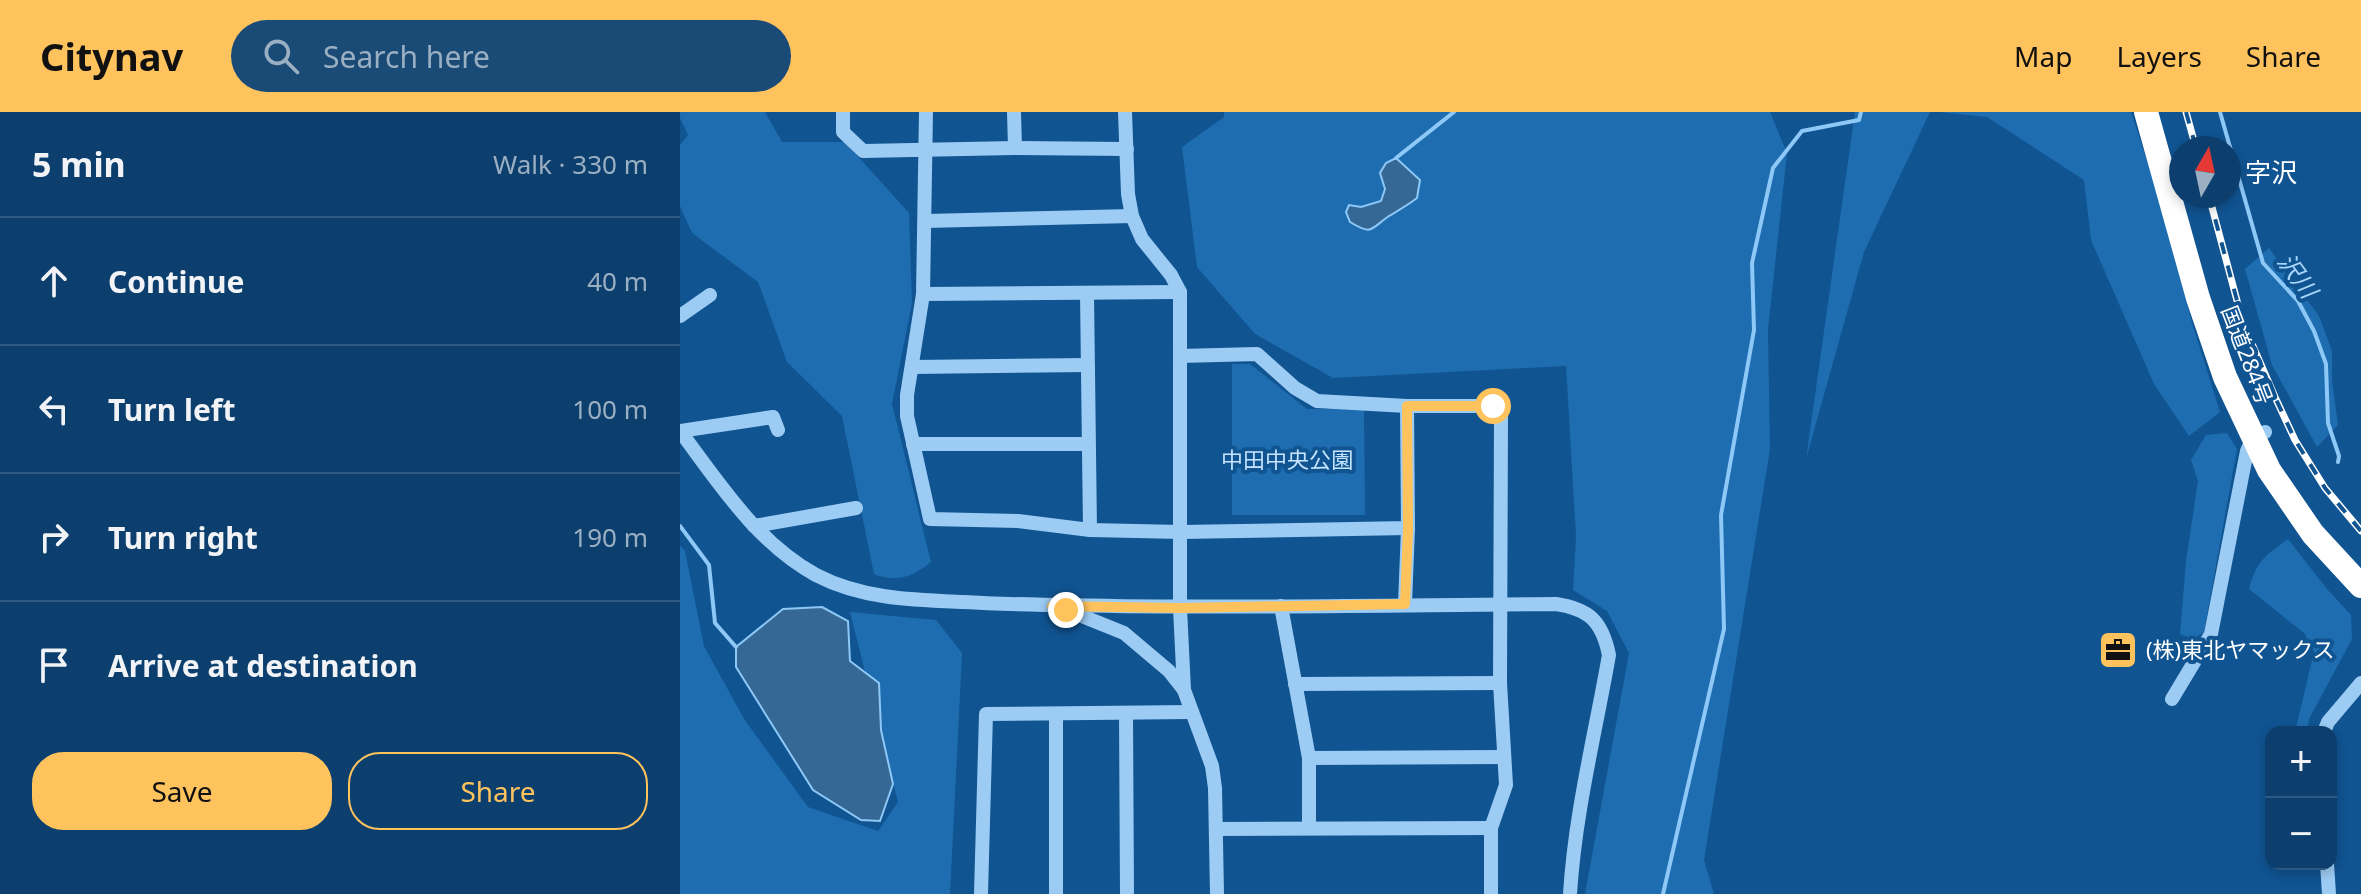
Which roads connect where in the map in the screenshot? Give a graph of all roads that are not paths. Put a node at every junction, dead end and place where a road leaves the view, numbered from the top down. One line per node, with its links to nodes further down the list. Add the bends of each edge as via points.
1 (843, 112): 9 (street, via 843,132 863,151)
2 (926, 112): 9 (street)
3 (1014, 112): 8 (street)
4 (1125, 112): 10 (street)
5 (2146, 112): 25 (highway, 国道284号, via 2215,353)
6 (2161, 112): 7 (highway)
7 (2169, 140)
8 (1015, 148): 9 (street); 10 (street)
9 (927, 149): 13 (street)
10 (1127, 149): 12 (street)
11 (2188, 208): 25 (highway, 国道284号, via 2228,353)
12 (1132, 216): 13 (street); 14 (street)
13 (926, 221): 16 (street)
14 (1180, 292): 15 (street); 19 (street)
15 (1087, 293): 16 (street); 20 (street)
16 (923, 294): 21 (street)
17 (710, 295): 18 (street)
18 (680, 316)
19 (1180, 356): 22 (street, via 1257,354 1317,401); 32 (street)
20 (1088, 365): 21 (street); 27 (street)
21 (912, 367): 26 (street, via 907,416)
22 (1407, 406): 30 (street); 36 (street, via 1493,406 1501,417)
23 (778, 430): 24 (street, via 773,417)
24 (680, 431): 29 (street)
25 (2259, 435): 33 (highway, 国道284号); 34 (highway, 国道284号, via 2269,470 2313,534); 44 (street, via 2247,451 2211,634)
26 (913, 444): 27 (street); 31 (street, via 930,519 1018,521)
27 (1088, 444): 31 (street)
28 (856, 508): 29 (street)
29 (754, 526): 37 (street, via 799,564 867,594)
30 (1408, 528): 32 (street); 35 (street)
31 (1090, 530): 32 (street)
32 (1181, 532): 39 (street)
33 (2361, 564)
34 (2361, 586)
35 (1405, 604): 36 (street); 38 (street)
36 (1500, 604): 40 (street); 60 (street, via 1576,607 1590,615 1607,643)
37 (1052, 606): 39 (street); 43 (street, via 1124,633)
38 (1281, 606): 39 (street); 42 (street)
39 (1180, 608): 43 (street)
40 (1500, 683): 42 (street); 49 (street)
41 (2361, 683): 48 (street)
42 (1295, 684): 50 (street)
43 (1184, 690): 45 (street)
44 (2172, 699)
45 (1192, 712): 46 (street); 53 (street, via 1212,766)
46 (1126, 714): 47 (street); 57 (street)
47 (1056, 715): 55 (street, via 986,714); 56 (street)
48 (2326, 726)
49 (1503, 757): 50 (street); 52 (street, via 1506,785)
50 (1309, 758): 51 (street)
51 (1309, 828): 52 (street); 53 (street)
52 (1491, 828): 59 (street)
53 (1216, 829): 58 (street)
54 (2327, 870): 61 (street)
55 (981, 894)
56 (1056, 894)
57 (1127, 894)
58 (1217, 894)
59 (1491, 894)
60 (1570, 894)
61 (2329, 894)

